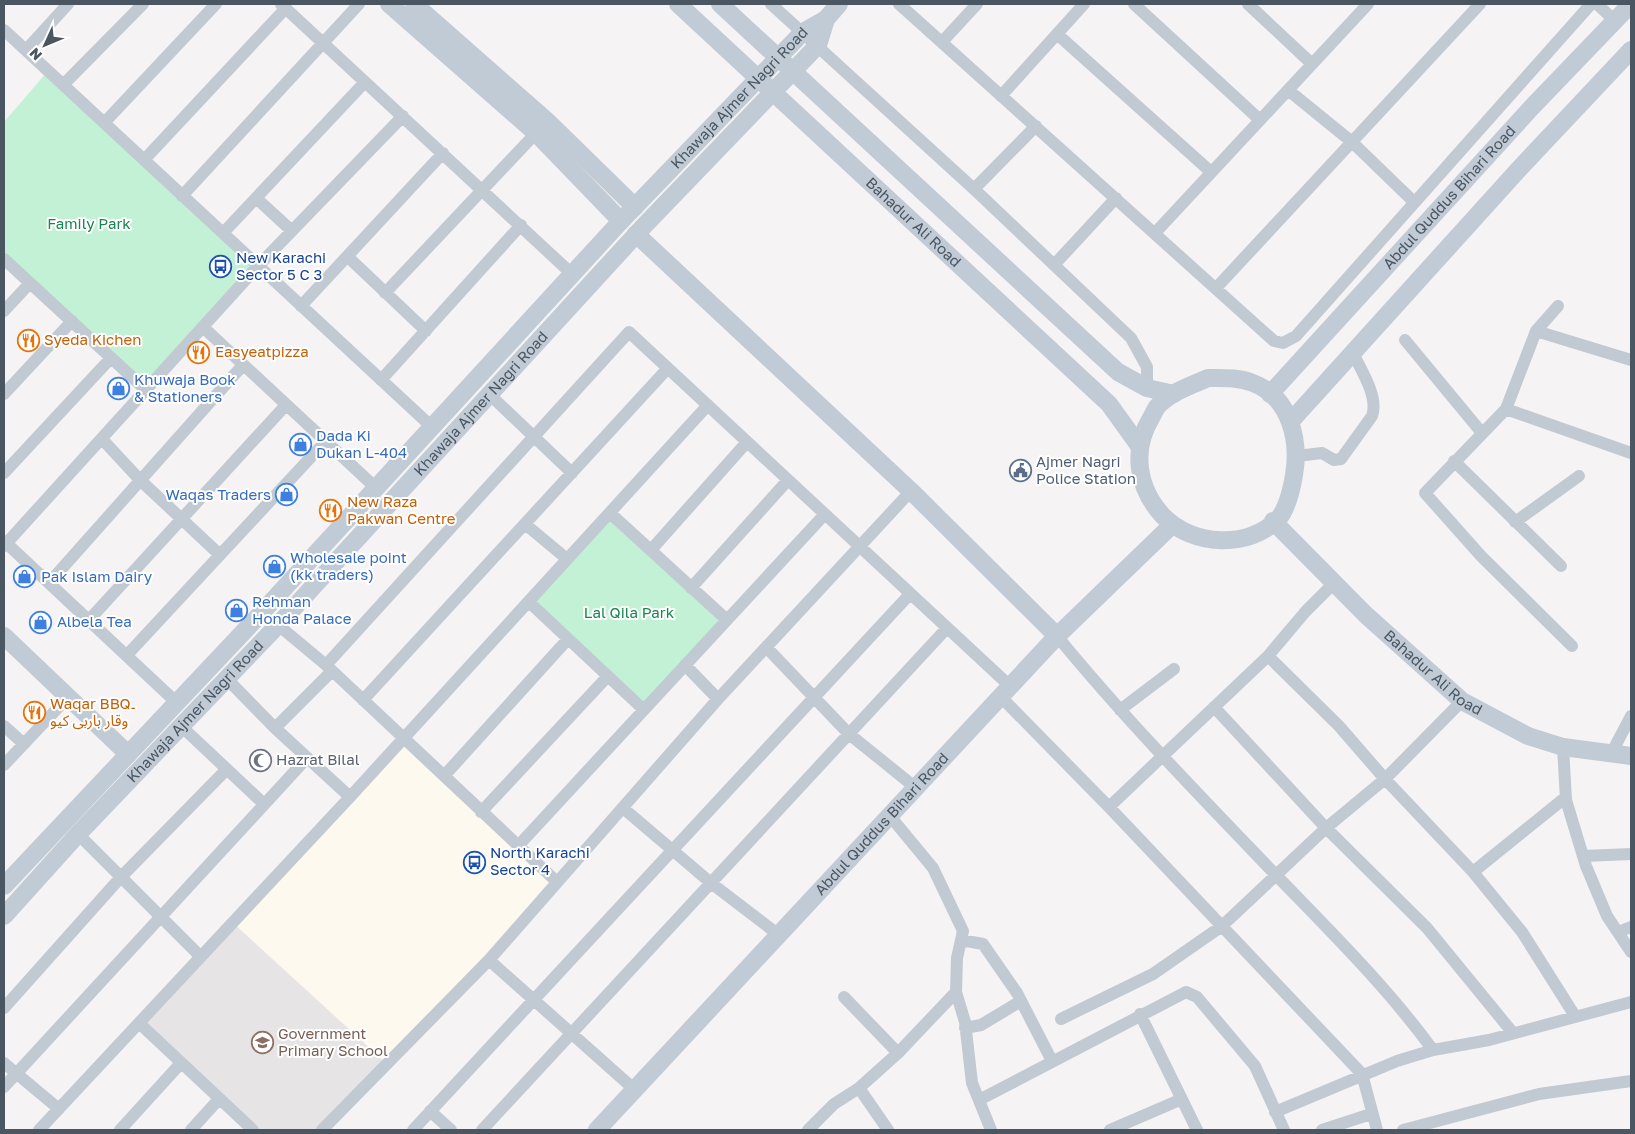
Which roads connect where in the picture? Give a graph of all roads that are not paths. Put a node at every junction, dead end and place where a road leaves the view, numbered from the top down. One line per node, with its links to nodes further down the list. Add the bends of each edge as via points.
1 (68, 4): 30 (street)
2 (143, 4): 37 (street)
3 (216, 4): 43 (street)
4 (358, 4): 27 (street)
5 (388, 4): 45 (street)
6 (414, 4): 56 (street, via 547,120)
7 (678, 4): 35 (street, Bahadur Ali Road)
8 (720, 4): 32 (street, Bahadur Ali Road)
9 (771, 4): 25 (street)
10 (839, 4): 22 (street, Khawaja Ajmer Nagri Road)
11 (899, 4): 28 (street)
12 (976, 4): 28 (street)
13 (1084, 4): 26 (street)
14 (1134, 4): 42 (street)
15 (1248, 4): 33 (street)
16 (1368, 4): 33 (street)
17 (1480, 4): 46 (street)
18 (1591, 4): 55 (street)
19 (1597, 4): 23 (street)
20 (1631, 4): 23 (street, Abdul Quddus Bihari Road)
21 (283, 6): 27 (street); 48 (street)
22 (826, 19): 25 (street, Khawaja Ajmer Nagri Road); 29 (street, Khawaja Ajmer Nagri Road)
23 (1615, 20): 90 (street, Abdul Quddus Bihari Road)
24 (4, 30): 30 (street)
25 (803, 32): 29 (street); 32 (street, Khawaja Ajmer Nagri Road)
26 (1057, 34): 40 (street); 49 (street)
27 (323, 42): 36 (street); 52 (street)
28 (942, 42): 40 (street)
29 (818, 45): 34 (street, Khawaja Ajmer Nagri Road); 50 (street)
30 (26, 50): 37 (street)
31 (1631, 50): 79 (street)
32 (778, 58): 34 (street, Bahadur Ali Road); 35 (street, Khawaja Ajmer Nagri Road)
33 (1312, 64): 38 (street)
34 (792, 71): 39 (street, Khawaja Ajmer Nagri Road); 85 (street, Bahadur Ali Road, via 1118,372)
35 (759, 76): 39 (street, Bahadur Ali Road); 56 (street, Khawaja Ajmer Nagri Road)
36 (366, 82): 41 (street); 53 (street)
37 (63, 85): 43 (street)
38 (1288, 90): 42 (street); 46 (street)
39 (774, 91): 62 (street, Khawaja Ajmer Nagri Road); 101 (street, Bahadur Ali Road, via 1109,404)
40 (1002, 96): 44 (street)
41 (403, 116): 47 (street); 59 (street)
42 (1260, 120): 49 (street)
43 (104, 123): 48 (street)
44 (1036, 126): 50 (street); 54 (street)
45 (536, 134): 51 (street); 57 (street)
46 (1352, 142): 55 (street); 69 (street)
47 (443, 153): 51 (street); 63 (street)
48 (144, 160): 52 (street)
49 (1211, 172): 61 (street)
50 (974, 189): 65 (street)
51 (484, 190): 58 (street); 70 (street)
52 (182, 196): 60 (street)
53 (256, 198): 59 (street); 60 (street)
54 (1116, 198): 61 (street); 65 (street)
55 (1414, 202): 69 (street, via 1291,340 1283,343 1274,340)
56 (635, 207): 57 (street, Khawaja Ajmer Nagri Road)
57 (621, 221): 67 (street, Khawaja Ajmer Nagri Road)
58 (521, 225): 67 (street); 76 (street)
59 (292, 231): 66 (street)
60 (223, 233): 66 (street)
61 (1155, 233): 69 (street)
62 (636, 234): 88 (street, Khawaja Ajmer Nagri Road); 111 (street)
63 (348, 257): 70 (street); 71 (street)
64 (4, 259): 68 (street)
65 (1054, 265): 85 (street, via 1131,338 1147,367)
66 (258, 266): 71 (street); 75 (street)
67 (572, 274): 95 (street, Khawaja Ajmer Nagri Road)
68 (30, 283): 73 (street); 74 (street)
69 (1217, 287)
70 (385, 293): 76 (street)
71 (301, 306): 84 (street)
72 (1558, 306): 77 (street)
73 (4, 311)
74 (72, 321): 80 (street); 87 (street)
75 (204, 328): 82 (street); 86 (street)
76 (426, 331): 84 (street)
77 (1536, 331): 81 (street); 93 (street)
78 (1405, 340): 96 (street)
79 (1353, 353): 94 (street); 103 (street, via 1370,391 1372,416 1341,459 1334,460 1322,452)
80 (111, 358): 86 (street); 105 (street)
81 (1631, 360)
82 (243, 365): 91 (street); 108 (street)
83 (668, 368): 92 (street); 97 (street, via 629,332); 106 (street)
84 (380, 380): 95 (street)
85 (1147, 388): 89 (street, Bahadur Ali Road)
86 (146, 390): 98 (street)
87 (4, 394)
88 (489, 394): 97 (street); 132 (street, Khawaja Ajmer Nagri Road)
89 (1174, 394): 90 (street, via 1208,378 1236,378 1254,383); 101 (street, via 1160,404 1143,431)
90 (1270, 394): 94 (street)
91 (286, 405): 99 (street); 114 (street)
92 (708, 405): 100 (street); 112 (street)
93 (1506, 409): 96 (street); 102 (street)
94 (1291, 421): 103 (street)
95 (432, 427): 110 (street, Khawaja Ajmer Nagri Road)
96 (1482, 433): 104 (street)
97 (533, 438): 106 (street); 142 (street)
98 (102, 439): 108 (street); 119 (street)
99 (325, 442): 110 (street); 122 (street)
100 (747, 442): 109 (street); 121 (street)
101 (1140, 447): 118 (street, via 1141,478 1152,504)
102 (1631, 453)
103 (1297, 456): 115 (street, via 1292,487 1280,517)
104 (1454, 461): 116 (street); 137 (street, via 1426,489 1426,496)
105 (4, 473)
106 (572, 473): 117 (street)
107 (1579, 476): 116 (street)
108 (140, 480): 114 (street); 125 (street)
109 (788, 480): 113 (street); 127 (street)
110 (376, 488): 146 (street, Khawaja Ajmer Nagri Road)
111 (911, 491): 120 (street); 135 (street)
112 (610, 513): 121 (street); 123 (street)
113 (825, 514): 120 (street); 131 (street)
114 (181, 519): 122 (street); 130 (street)
115 (1273, 522): 118 (street, via 1256,534 1229,541 1200,539); 126 (street, Bahadur Ali Road)
116 (1515, 522): 124 (street)
117 (525, 524): 123 (street); 152 (street)
118 (1172, 525): 135 (street, Abdul Quddus Bihari Road)
119 (5, 544): 125 (street)
120 (860, 546): 128 (street); 138 (street)
121 (651, 550): 127 (street)
122 (220, 555): 139 (street)
123 (567, 560): 129 (street)
124 (1561, 566)
125 (48, 583): 130 (street)
126 (1334, 583): 140 (street); 153 (street, Bahadur Ali Road)
127 (691, 588): 131 (street)
128 (910, 594): 133 (street); 150 (street)
129 (529, 602): 136 (street); 163 (street)
130 (89, 620): 139 (street)
131 (727, 620): 141 (street)
132 (278, 625): 142 (street); 145 (street, Khawaja Ajmer Nagri Road)
133 (947, 628): 147 (street); 162 (street)
134 (4, 636): 149 (street)
135 (1057, 636): 147 (street, Abdul Quddus Bihari Road); 157 (street)
136 (568, 639): 144 (street); 173 (street)
137 (1572, 646)
138 (766, 647): 150 (street); 151 (street)
139 (127, 655): 154 (street)
140 (1268, 656): 155 (street); 174 (street, via 1339,726)
141 (685, 665): 151 (street); 156 (street)
142 (329, 668): 152 (street); 161 (street)
143 (1174, 669): 157 (street)
144 (608, 676): 156 (street); 183 (street)
145 (226, 678): 148 (street, Khawaja Ajmer Nagri Road); 161 (street)
146 (197, 680): 148 (street); 154 (street, Khawaja Ajmer Nagri Road)
147 (1006, 692): 175 (street, Abdul Quddus Bihari Road); 181 (street)
148 (212, 693): 160 (street, Khawaja Ajmer Nagri Road)
149 (69, 696): 164 (street); 166 (street)
150 (815, 697): 162 (street); 188 (street)
151 (718, 699): 182 (street)
152 (363, 700): 163 (street)
153 (1462, 701): 165 (street, Bahadur Ali Road, via 1528,736); 174 (street)
154 (176, 702): 166 (street, Khawaja Ajmer Nagri Road)
155 (1214, 707): 168 (street); 185 (street)
156 (644, 710): 187 (street)
157 (1120, 710): 168 (street)
158 (1631, 716): 167 (street)
159 (4, 726): 164 (street)
160 (181, 726): 172 (street); 179 (street, Khawaja Ajmer Nagri Road)
161 (275, 728): 170 (street)
162 (849, 734): 175 (street); 195 (street)
163 (404, 737): 173 (street); 177 (street)
164 (24, 744): 171 (street)
165 (1563, 747): 167 (street, Bahadur Ali Road); 178 (street)
166 (128, 754): 176 (street, Khawaja Ajmer Nagri Road)
167 (1611, 754): 169 (street, Bahadur Ali Road)
168 (1162, 756): 181 (street); 192 (street)
169 (1631, 756)
170 (307, 758): 177 (street); 180 (street)
171 (4, 765)
172 (227, 769): 180 (street); 193 (street)
173 (444, 776): 183 (street)
174 (1384, 779): 185 (street); 191 (street)
175 (916, 788): 184 (street, Abdul Quddus Bihari Road)
176 (92, 791): 179 (street); 196 (street, Khawaja Ajmer Nagri Road)
177 (350, 796): 205 (street)
178 (1566, 797): 190 (street); 191 (street)
179 (107, 804): 186 (street, Khawaja Ajmer Nagri Road)
180 (264, 804): 198 (street)
181 (1109, 807): 199 (street)
182 (622, 808): 188 (street); 194 (street)
183 (481, 812): 187 (street)
184 (890, 816): 202 (street, Abdul Quddus Bihari Road); 203 (street, via 932,868 963,931)
185 (1326, 828): 192 (street); 219 (street, via 1427,928)
186 (78, 834): 193 (street); 197 (street, Khawaja Ajmer Nagri Road)
187 (518, 846): 194 (street)
188 (672, 851): 195 (street); 209 (street)
189 (1631, 854): 190 (street)
190 (1583, 856): 201 (street, via 1607,916)
191 (1472, 872): 214 (street, via 1522,932)
192 (1275, 874): 199 (street); 220 (street, via 1354,954 1405,1012)
193 (121, 877): 198 (street); 212 (street)
194 (556, 881): 206 (street)
195 (711, 883): 202 (street); 218 (street)
196 (4, 886)
197 (4, 916)
198 (160, 916): 205 (street); 226 (street)
199 (1222, 926): 215 (street, via 1153,974); 225 (street)
200 (1631, 927): 201 (street)
201 (1618, 932): 204 (street)
202 (779, 935): 230 (street, Abdul Quddus Bihari Road)
203 (961, 940): 207 (street); 210 (street, via 983,944)
204 (1631, 952)
205 (201, 957): 216 (street)
206 (489, 960): 209 (street); 242 (street)
207 (956, 992): 217 (street); 221 (street)
208 (844, 997): 221 (street)
209 (534, 999): 218 (street); 235 (street)
210 (1021, 1001): 217 (street, via 981,1025); 222 (street)
211 (1631, 1002): 214 (street)
212 (4, 1008)
213 (1140, 1014): 222 (street); 232 (street); 236 (street, via 1186,992 1197,998 1256,1066)
214 (1574, 1016): 219 (street)
215 (1061, 1020)
216 (139, 1023): 224 (street); 234 (street)
217 (966, 1028): 233 (street, via 972,1083)
218 (572, 1033): 230 (street); 245 (street)
219 (1513, 1033): 220 (street)
220 (1433, 1050): 225 (street)
221 (898, 1052): 229 (street)
222 (1052, 1061): 233 (street)
223 (4, 1063): 226 (street)
224 (181, 1063): 231 (street); 239 (street)
225 (1362, 1074): 236 (street); 237 (street)
226 (16, 1075): 228 (street); 234 (street)
227 (1631, 1081): 255 (street, via 1539,1094)
228 (4, 1088)
229 (859, 1088): 247 (street, via 834,1104); 248 (street)
230 (634, 1090): 246 (street, Abdul Quddus Bihari Road)
231 (219, 1099): 240 (street); 241 (street)
232 (1182, 1099): 250 (street); 251 (street)
233 (978, 1100): 249 (street)
234 (59, 1109): 238 (street)
235 (430, 1111): 243 (street); 244 (street)
236 (1275, 1112): 252 (street)
237 (1372, 1114): 253 (street); 254 (street)
238 (39, 1130)
239 (120, 1130)
240 (191, 1130)
241 (253, 1130)
242 (322, 1130)
243 (412, 1130)
244 (451, 1130)
245 (482, 1130)
246 (597, 1130)
247 (808, 1130)
248 (888, 1130)
249 (991, 1130)
250 (1110, 1130)
251 (1197, 1130)
252 (1284, 1130)
253 (1322, 1130)
254 (1378, 1130)
255 (1403, 1130)

